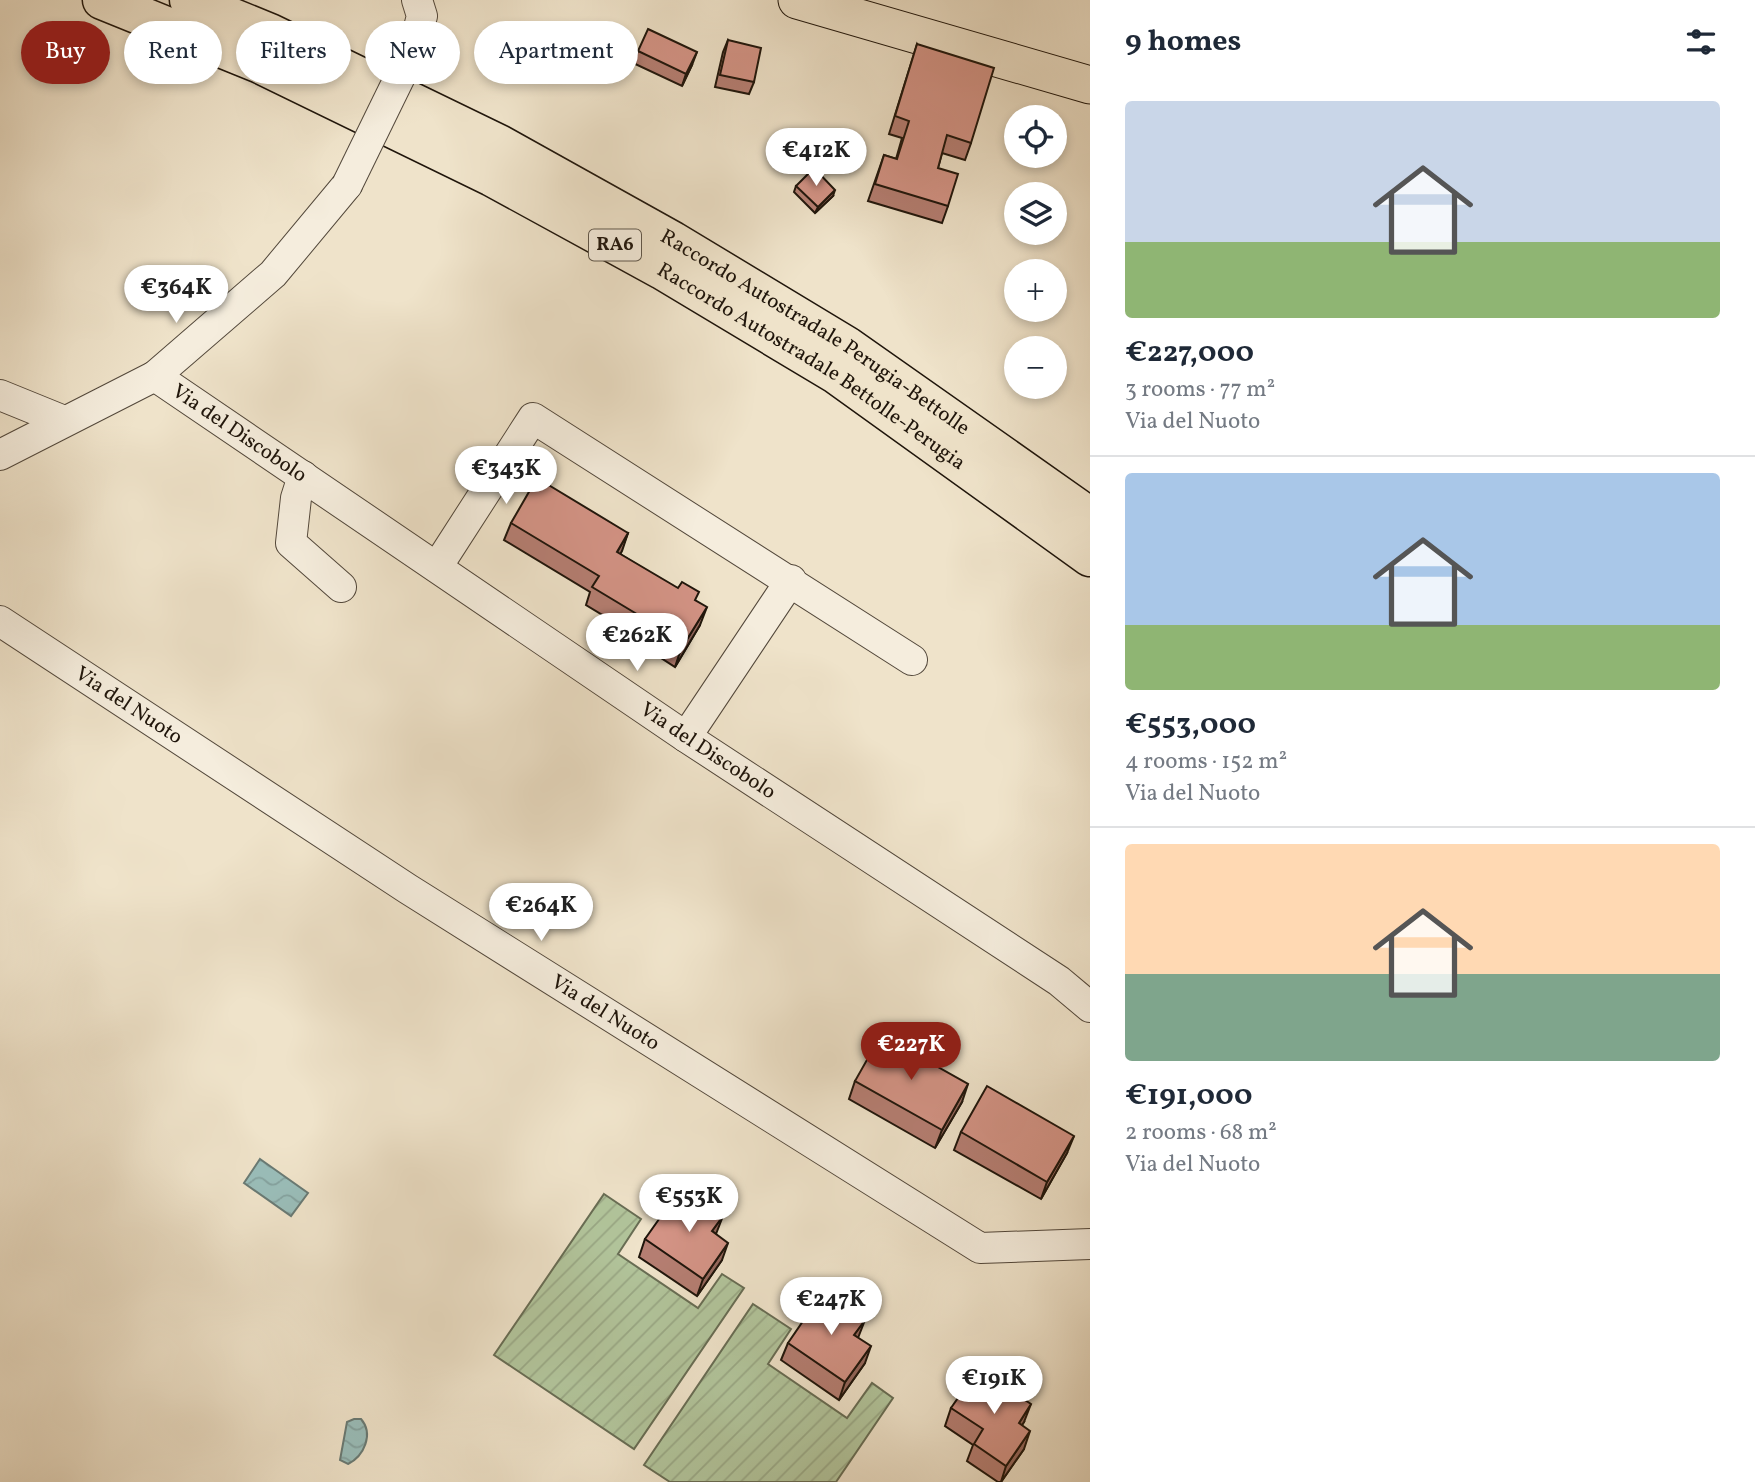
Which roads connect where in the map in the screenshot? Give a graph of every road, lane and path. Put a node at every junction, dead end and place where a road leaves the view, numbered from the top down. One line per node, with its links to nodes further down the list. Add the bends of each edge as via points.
1 (102, 0): 12 (highway, Raccordo Autostradale Bettolle-Perugia / RA6, via 260,64 492,177 662,270 837,375)
2 (189, 0): 11 (highway, Raccordo Autostradale Perugia-Bettolle / RA6, via 270,33 499,144 673,241 847,346)
3 (417, 0): 6 (street, bridge, via 422,16 413,50 347,185 273,274)
4 (796, 0): 5 (main road)
5 (1090, 85)
6 (155, 376): 8 (street); 10 (street, Via del Discobolo)
7 (0, 395): 8 (street)
8 (64, 421): 9 (street)
9 (0, 455)
10 (303, 476): 13 (street, Via del Discobolo); 15 (street, via 291,542)
11 (1090, 517)
12 (1090, 557)
13 (437, 567): 14 (street, via 533,418); 18 (street, Via del Discobolo)
14 (791, 580): 17 (street); 18 (street)
15 (341, 587)
16 (0, 621): 20 (street, Via del Nuoto, via 408,889 980,1248)
17 (912, 660)
18 (686, 737): 19 (street, Via del Discobolo, via 1059,981)
19 (1090, 1007)
20 (1090, 1244)

